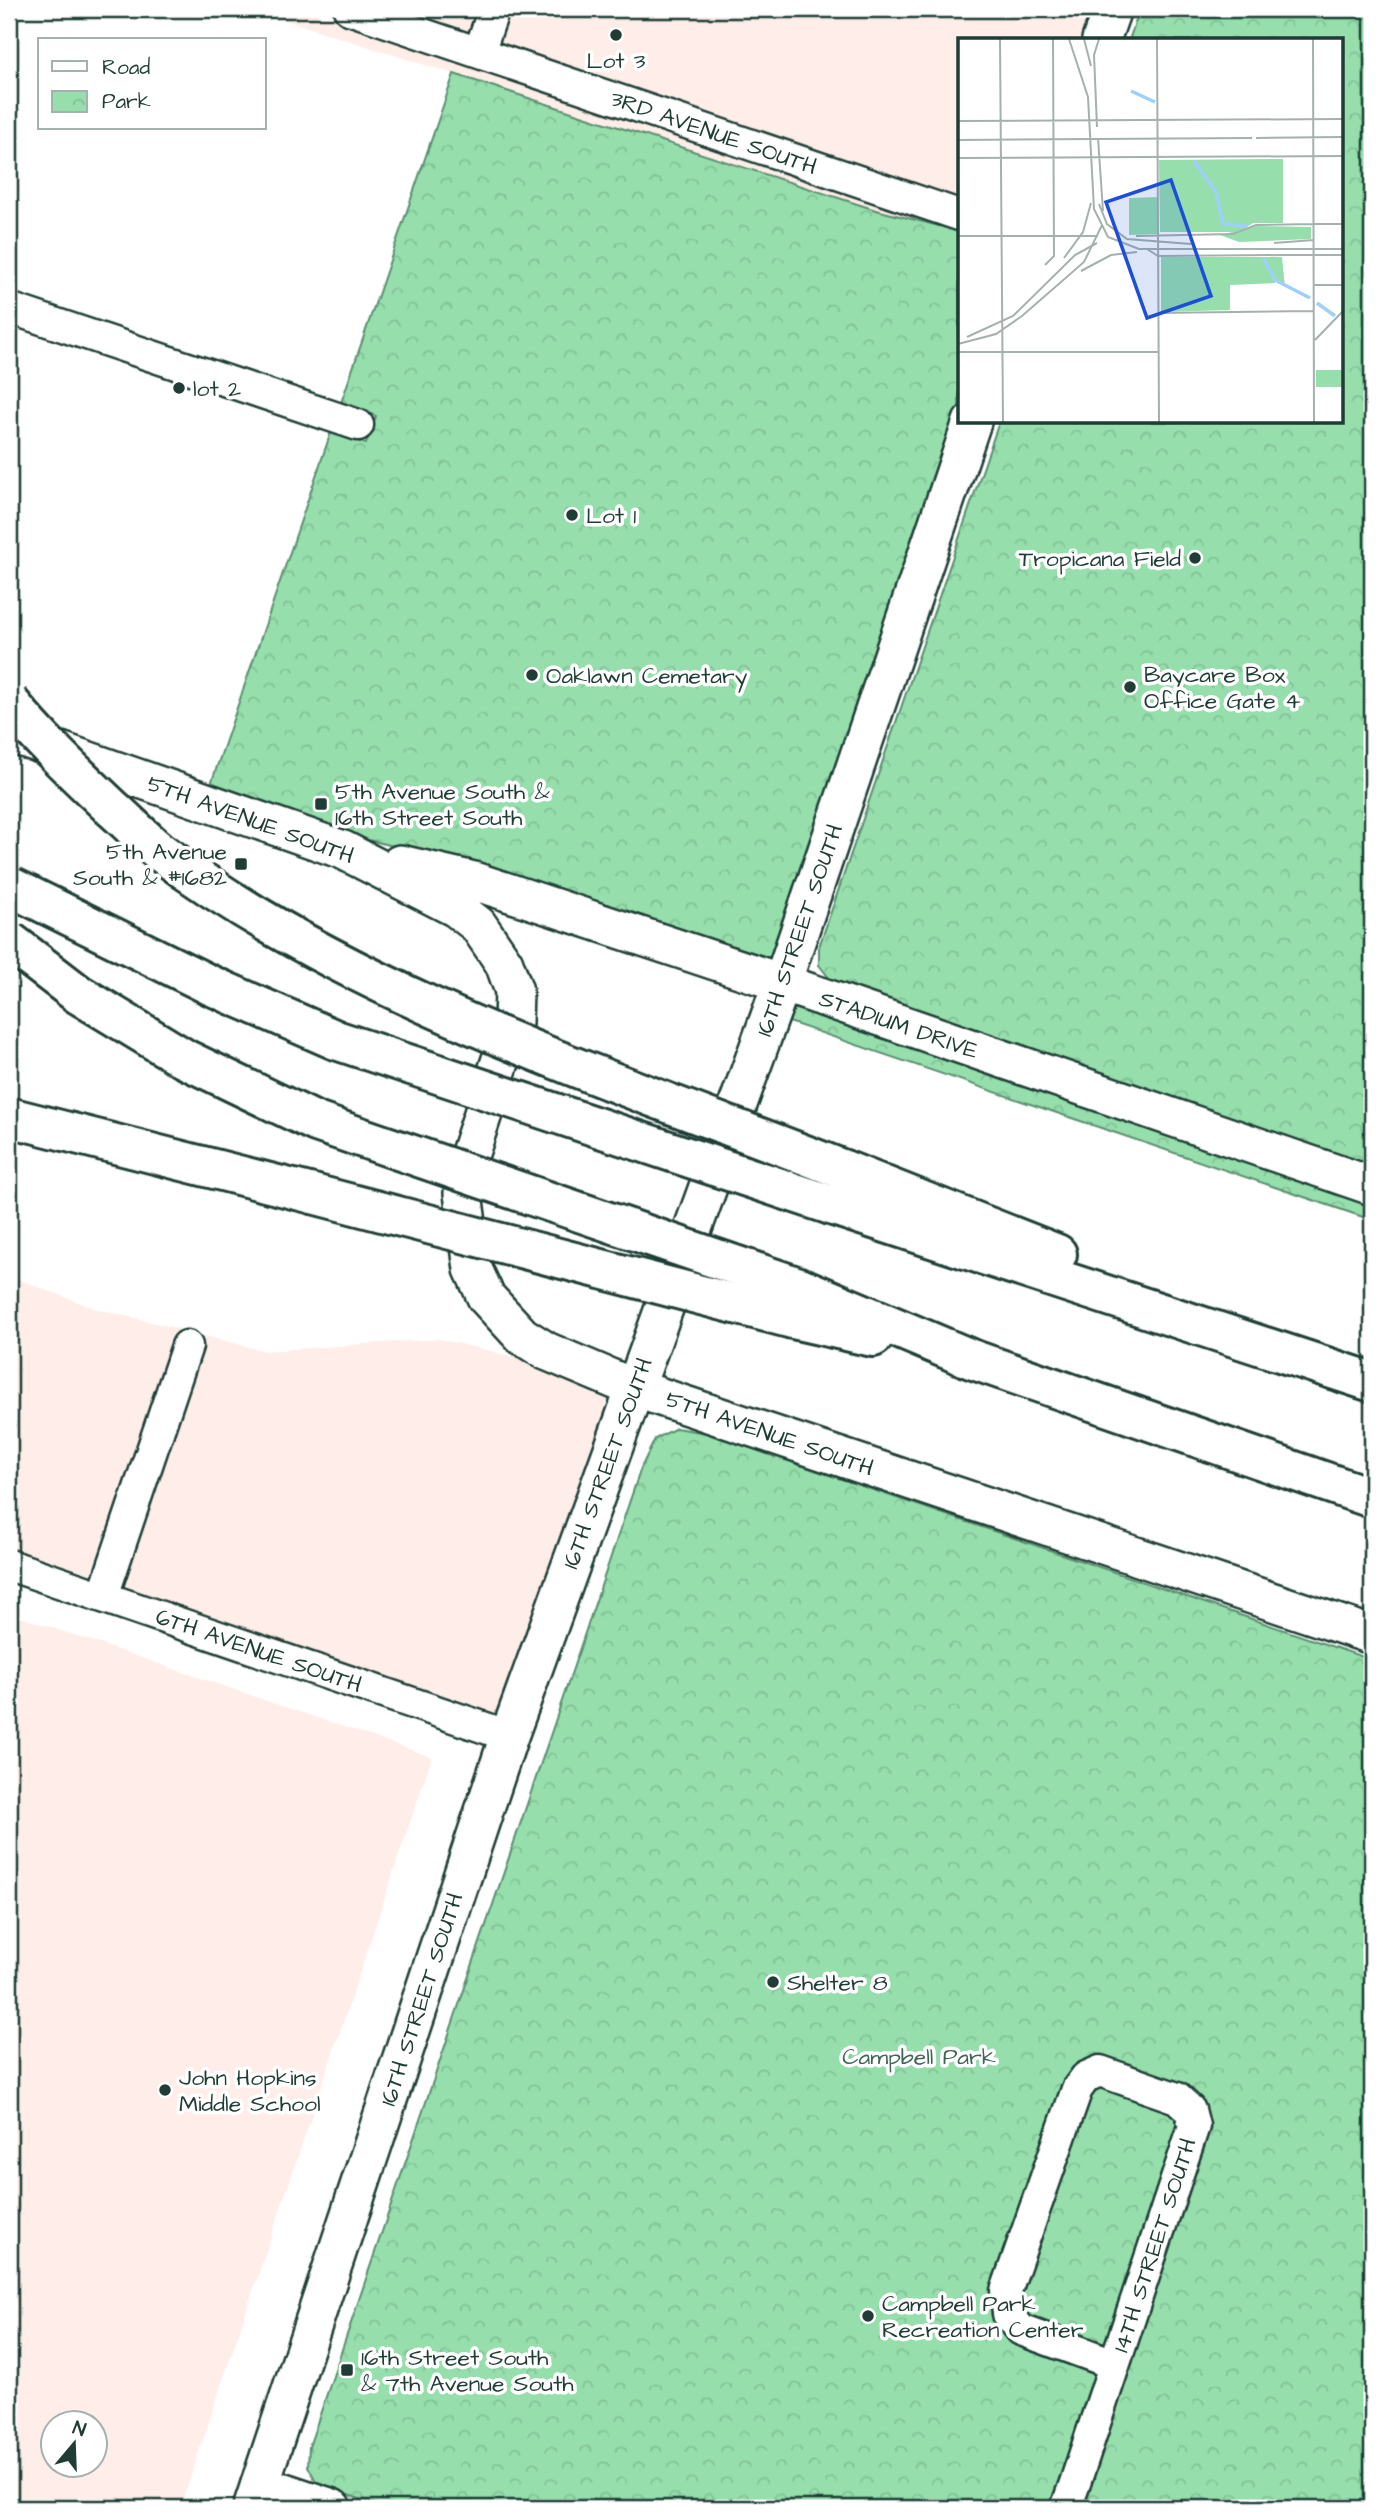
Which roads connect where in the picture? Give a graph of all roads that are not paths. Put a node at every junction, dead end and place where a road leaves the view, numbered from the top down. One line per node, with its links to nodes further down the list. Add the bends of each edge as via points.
1 (349, 9): 5 (street, 3RD AVENUE SOUTH)
2 (494, 9): 5 (street)
3 (1112, 9): 4 (street)
4 (1102, 38)
5 (479, 52): 6 (street, 3RD AVENUE SOUTH)
6 (958, 215)
7 (9, 308): 9 (street)
8 (971, 424): 15 (street, 16TH STREET SOUTH)
9 (358, 425)
10 (9, 702): 18 (highway, bridge, via 158,850 256,915 356,970 466,1022)
11 (9, 733): 12 (street, 5TH AVENUE SOUTH)
12 (343, 850): 15 (street, STADIUM DRIVE, via 474,881); 22 (street, 5TH AVENUE SOUTH, via 456,908 478,925 504,963 514,990 513,1023 468,1159 463,1193 473,1269 486,1297 522,1336)
13 (10, 886): 18 (highway, bridge, via 210,985 336,1040)
14 (9, 941): 19 (highway, bridge, via 78,994 185,1059 316,1122)
15 (782, 983): 17 (street, STADIUM DRIVE); 22 (street, 16TH STREET SOUTH)
16 (9, 1117): 19 (highway, bridge, via 313,1194)
17 (1372, 1186)
18 (837, 1187): 21 (highway)
19 (797, 1303): 23 (highway)
20 (187, 1346): 25 (street)
21 (1372, 1379)
22 (634, 1388): 26 (street, 5TH AVENUE SOUTH); 27 (street, 16TH STREET SOUTH)
23 (1372, 1498)
24 (9, 1565): 25 (street, 6TH AVENUE SOUTH)
25 (103, 1596): 27 (street, 6TH AVENUE SOUTH)
26 (1372, 1635)
27 (509, 1736): 29 (street, 16TH STREET SOUTH)
28 (1114, 2364): 28 (street, 14TH STREET SOUTH, via 1021,2330 1008,2314 1006,2291 1077,2088 1100,2071 1177,2098 1190,2110 1194,2126); 31 (street, 14TH STREET SOUTH)
29 (256, 2496): 30 (street)
30 (332, 2508)
31 (1066, 2508)

